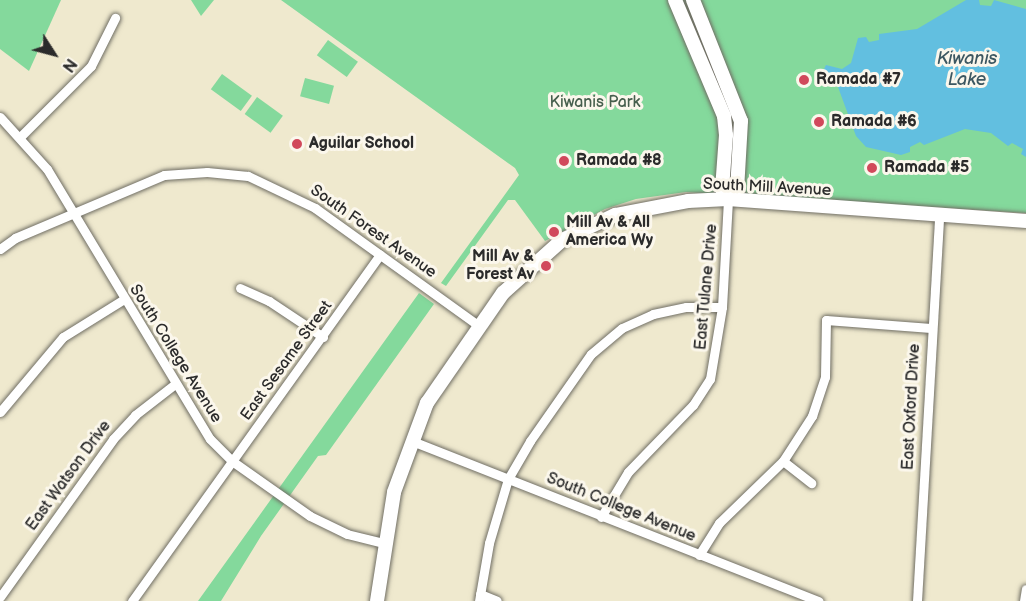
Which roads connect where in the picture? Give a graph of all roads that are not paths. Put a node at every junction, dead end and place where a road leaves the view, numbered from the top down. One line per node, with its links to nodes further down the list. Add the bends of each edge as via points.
1 (675, 0): 6 (street, via 724,116)
2 (693, 0): 7 (street, via 741,121)
3 (115, 18): 5 (street, via 91,66)
4 (0, 117): 5 (street, South College Avenue)
5 (21, 136): 9 (street, South College Avenue, via 47,169)
6 (724, 165): 7 (street); 8 (street, via 722,189)
7 (739, 166): 8 (street, via 737,190)
8 (728, 200): 10 (street, South Mill Avenue); 16 (street, East Tulane Drive); 17 (street, South Mill Avenue, via 653,205 592,224 535,260)
9 (72, 214): 12 (street, South Forest Avenue, via 15,238); 13 (street, South Forest Avenue, via 164,176 207,172 248,176 315,208); 15 (street, South College Avenue)
10 (939, 216): 11 (street, South Mill Avenue); 18 (street, East Oxford Drive)
11 (1026, 221)
12 (0, 249)
13 (380, 255): 17 (street, South Forest Avenue); 19 (street, East Sesame Street)
14 (240, 288): 19 (street, via 269,301)
15 (124, 299): 20 (street, South College Avenue); 21 (street, via 63,337)
16 (722, 308): 25 (street, via 686,307 622,328 591,354 566,387); 27 (street, East Tulane Drive, via 710,379 693,405 628,472)
17 (478, 325): 22 (street, South Mill Avenue, via 427,403)
18 (931, 328): 24 (street, via 826,320 825,377 812,416); 38 (street, East Oxford Drive)
19 (323, 337): 23 (street, East Sesame Street)
20 (175, 384): 23 (street, South College Avenue, via 210,439); 31 (street, East Watson Drive, via 135,415 113,439)
21 (0, 412)
22 (412, 441): 25 (street, South College Avenue); 28 (street, South Mill Avenue, via 394,492)
23 (232, 461): 28 (street, South College Avenue, via 310,516 347,534); 34 (street, East Sesame Street)
24 (783, 461): 26 (street); 29 (street, via 719,524)
25 (508, 479): 27 (street, South College Avenue); 33 (street, via 489,543)
26 (811, 483)
27 (601, 517): 29 (street, South College Avenue)
28 (383, 543): 35 (street, South Mill Avenue)
29 (699, 555): 32 (street, South College Avenue)
30 (1026, 589): 39 (street)
31 (0, 597)
32 (792, 597): 37 (street, South College Avenue)
33 (480, 598): 36 (street)
34 (132, 601)
35 (377, 601)
36 (497, 601)
37 (819, 601)
38 (917, 601)
39 (1024, 601)

